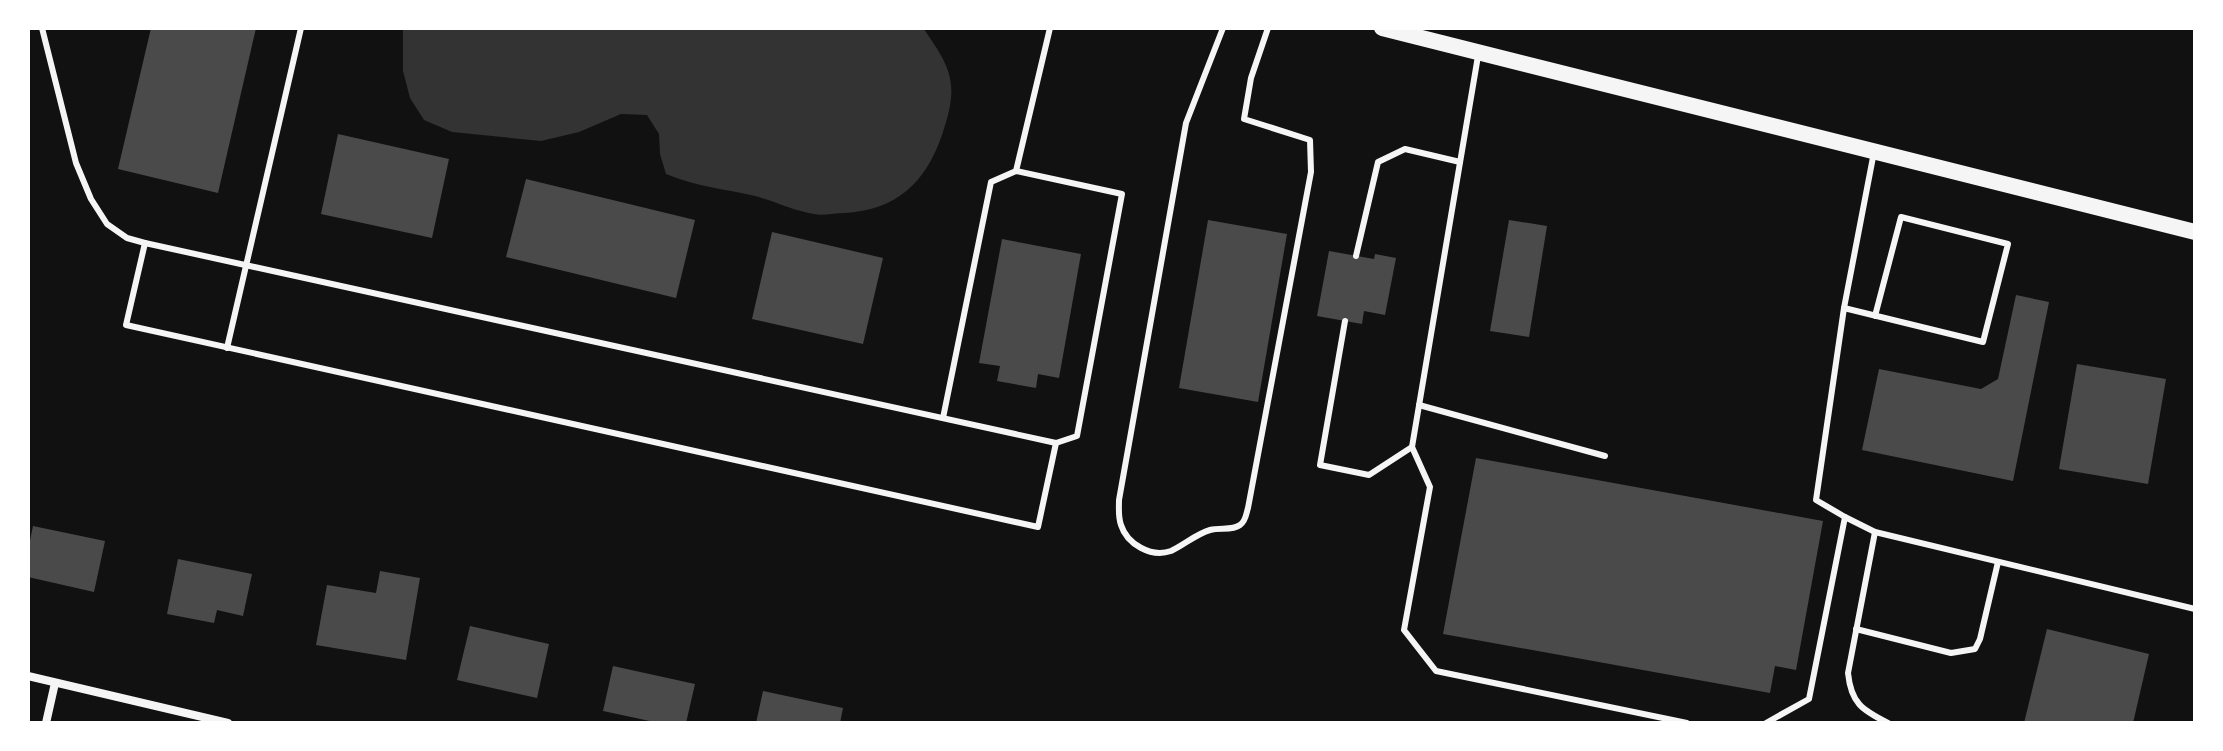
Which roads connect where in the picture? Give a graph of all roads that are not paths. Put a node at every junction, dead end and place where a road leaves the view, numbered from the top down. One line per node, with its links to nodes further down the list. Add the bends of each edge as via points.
1 (42, 28): 13 (lane, via 76,163 91,199 107,224)
2 (301, 28): 15 (lane)
3 (1050, 28): 11 (lane)
4 (1223, 28): 5 (lane, via 1186,123 1119,500 1121,527 1130,540 1153,552 1169,552 1210,530 1238,527 1248,508 1311,172 1310,140 1244,119)
5 (1268, 28)
6 (1382, 28): 7 (main road)
7 (1410, 31): 8 (main road)
8 (1479, 52): 9 (main road); 10 (lane)
9 (1874, 152): 12 (main road); 16 (lane)
10 (1460, 162): 14 (lane, via 1405,149 1378,162); 20 (lane)
11 (1016, 171): 21 (lane, via 991,182); 22 (lane, via 1122,194 1077,436)
12 (2195, 232)
13 (145, 243): 15 (lane); 19 (lane, via 126,325)
14 (1356, 256)
15 (246, 264): 19 (lane); 21 (lane)
16 (1844, 308): 17 (lane); 25 (lane, via 1816,500)
17 (1875, 316): 17 (lane, via 1983,342 2008,244 1901,217)
18 (1345, 321): 23 (lane, via 1320,465 1369,475)
19 (227, 348): 22 (lane, via 1038,527)
20 (1419, 405): 23 (lane); 24 (lane)
21 (943, 418): 22 (lane)
22 (1056, 443)
23 (1412, 447): 34 (lane, via 1430,487 1404,630 1436,671)
24 (1605, 456)
25 (1845, 517): 26 (lane); 35 (lane, via 1809,699)
26 (1875, 532): 27 (lane); 29 (lane)
27 (1998, 562): 28 (lane); 29 (lane, via 1975,649 1951,653)
28 (2195, 609)
29 (1856, 629): 36 (lane, via 1850,689 1867,713)
30 (28, 676): 31 (street)
31 (55, 683): 32 (street); 33 (street)
32 (46, 723)
33 (228, 723)
34 (1687, 723)
35 (1766, 723)
36 (1888, 723)

